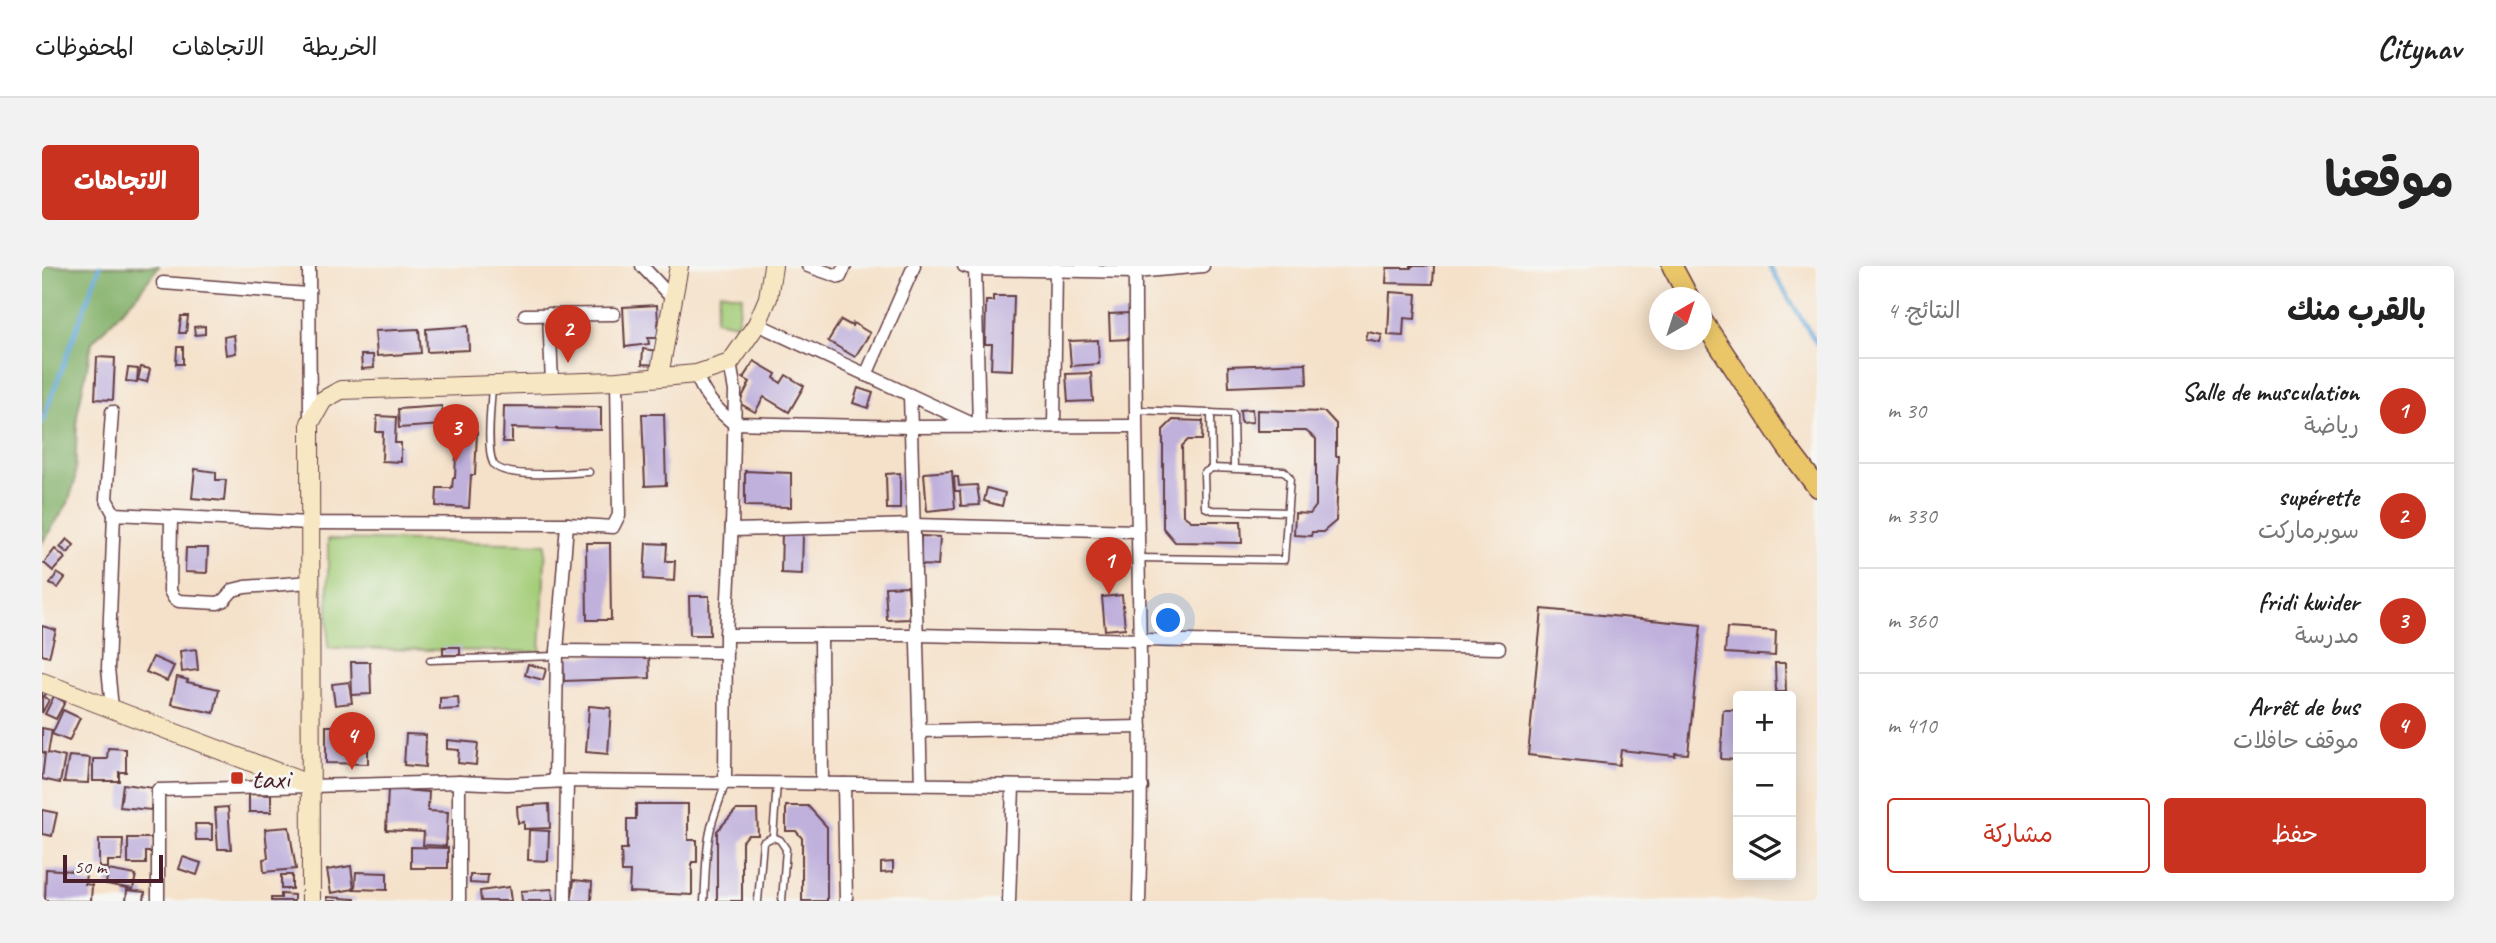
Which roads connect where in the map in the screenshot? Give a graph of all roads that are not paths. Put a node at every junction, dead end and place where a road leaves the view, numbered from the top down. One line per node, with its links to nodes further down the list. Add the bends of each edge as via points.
1 (309, 266): 15 (street)
2 (642, 266): 16 (street)
3 (679, 266): 16 (main road)
4 (773, 266): 20 (main road, via 768,298)
5 (808, 266): 6 (street, via 840,276)
6 (845, 266)
7 (914, 266): 24 (street)
8 (1203, 266): 12 (street)
9 (1672, 266): 14 (main road)
10 (972, 267): 11 (street); 35 (street)
11 (1056, 268): 12 (street); 36 (street)
12 (1135, 269): 30 (street)
13 (163, 283): 15 (street)
14 (1683, 287)
15 (307, 293): 33 (street)
16 (672, 298): 25 (main road)
17 (549, 314): 18 (street); 19 (street); 27 (street)
18 (614, 314)
19 (525, 315)
20 (757, 324): 22 (main road); 24 (street)
21 (1712, 335): 42 (main road)
22 (730, 363): 23 (main road); 34 (street, via 735,391)
23 (696, 374): 25 (main road); 34 (street, via 712,405)
24 (866, 375): 29 (street)
25 (659, 376): 26 (main road)
26 (617, 381): 27 (main road); 48 (street, via 619,515 612,527)
27 (552, 383): 28 (main road)
28 (492, 385): 33 (main road, via 341,390 323,400); 41 (lane, via 491,448 498,469 517,474)
29 (910, 395): 35 (street); 38 (street)
30 (1135, 410): 32 (lane); 37 (street)
31 (112, 412): 44 (street, via 106,499)
32 (1211, 413): 39 (lane); 40 (lane, via 1233,414)
33 (310, 423): 47 (main road)
34 (733, 423): 38 (street); 46 (street)
35 (978, 426): 36 (street); 38 (street)
36 (1055, 426): 37 (street)
37 (1135, 426): 50 (street)
38 (911, 427): 49 (street)
39 (1212, 468): 40 (lane); 43 (lane, via 1204,473 1205,508)
40 (1234, 468): 43 (lane, via 1284,471 1290,478)
41 (589, 472)
42 (1817, 487)
43 (1288, 512): 51 (lane, via 1284,560)
44 (114, 514): 45 (street); 62 (street, via 108,668)
45 (171, 517): 47 (street); 52 (street, via 170,591 179,601 218,603 233,590 245,587)
46 (732, 520): 49 (street, via 732,530); 53 (street)
47 (310, 523): 48 (street); 52 (main road)
48 (567, 524): 59 (street)
49 (914, 525): 50 (street); 55 (street)
50 (1137, 531): 51 (street)
51 (1138, 558): 56 (street)
52 (310, 582): 71 (main road)
53 (726, 635): 54 (street); 58 (street)
54 (821, 635): 55 (street); 69 (street)
55 (917, 635): 56 (street); 64 (street)
56 (1139, 639): 57 (street); 63 (street)
57 (1499, 648)
58 (726, 652): 59 (street); 67 (street)
59 (557, 653): 60 (lane); 65 (street)
60 (430, 660)
61 (42, 682): 62 (main road)
62 (112, 708): 71 (main road)
63 (1141, 727): 64 (street); 74 (street)
64 (919, 731): 72 (street)
65 (561, 781): 66 (street); 67 (street); 79 (street)
66 (459, 782): 71 (street); 78 (street)
67 (725, 782): 68 (street); 80 (lane, via 709,837)
68 (777, 783): 69 (street); 75 (lane)
69 (822, 783): 70 (street)
70 (844, 784): 72 (street); 83 (street)
71 (311, 785): 76 (street, via 158,790); 77 (main road)
72 (921, 785): 73 (street)
73 (1013, 786): 74 (street); 84 (street)
74 (1142, 787): 85 (street)
75 (774, 837): 81 (lane, via 763,842 760,853); 82 (lane, via 786,849)
76 (158, 901)
77 (311, 901)
78 (459, 901)
79 (565, 901)
80 (704, 901)
81 (758, 901)
82 (782, 901)
83 (846, 901)
84 (1009, 901)
85 (1139, 901)

